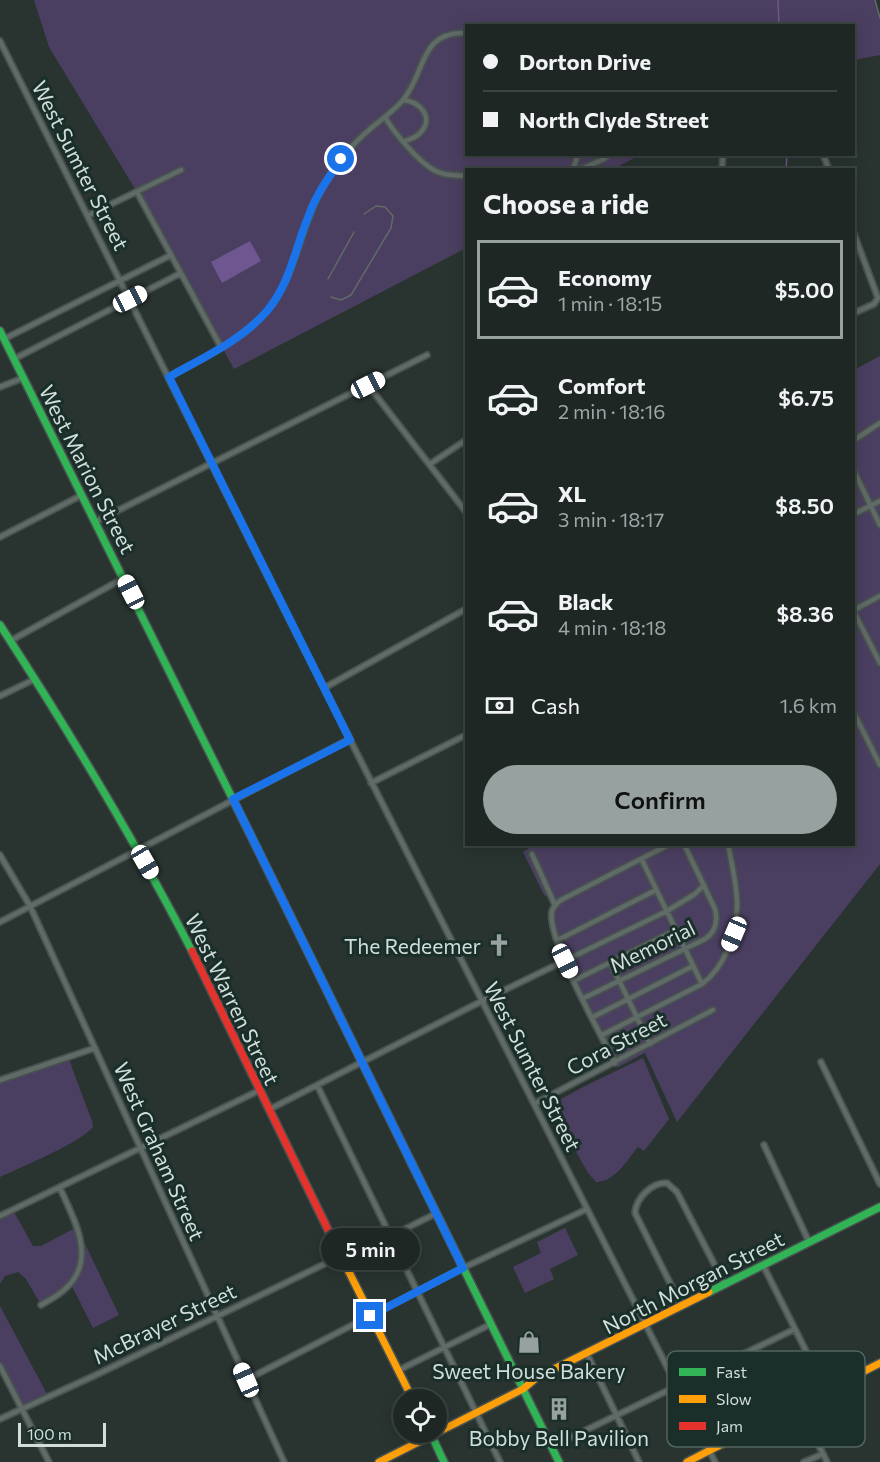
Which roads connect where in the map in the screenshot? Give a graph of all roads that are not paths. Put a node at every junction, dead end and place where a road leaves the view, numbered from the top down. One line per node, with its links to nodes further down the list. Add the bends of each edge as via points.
1 (465, 33): 3 (street, via 450,33 437,40)
2 (0, 41): 11 (street, West Sumter Street)
3 (403, 100): 4 (street); 5 (street, via 417,103 426,117 422,131)
4 (385, 117): 5 (street); 20 (street, via 341,159 324,186 309,214 288,276 268,309)
5 (403, 141): 9 (street, via 434,170)
6 (608, 156): 7 (street)
7 (584, 168)
8 (181, 170): 10 (street)
9 (465, 176)
10 (137, 192): 11 (street); 13 (street)
11 (89, 215): 15 (street, West Sumter Street)
12 (855, 237): 17 (street, via 878,298)
13 (171, 255): 14 (street); 15 (street)
14 (181, 273): 16 (street); 20 (street)
15 (121, 280): 16 (street, West Sumter Street); 19 (street)
16 (130, 299): 22 (street); 23 (street, West Sumter Street)
17 (855, 313)
18 (0, 331): 19 (main road, West Marion Street)
19 (4, 339): 22 (main road, West Marion Street)
20 (221, 347): 23 (street)
21 (427, 356): 25 (street)
22 (14, 359): 24 (main road, West Marion Street)
23 (169, 377): 30 (street, West Sumter Street)
24 (23, 378): 26 (street); 33 (main road, West Marion Street)
25 (368, 385): 30 (street); 31 (street)
26 (0, 387)
27 (880, 423): 28 (street)
28 (855, 439)
29 (465, 441): 31 (street)
30 (212, 464): 38 (street); 50 (street, West Sumter Street)
31 (430, 464): 36 (street)
32 (855, 473): 35 (street)
33 (82, 495): 38 (main road, West Marion Street); 40 (street)
34 (880, 501): 35 (street)
35 (871, 506): 37 (street); 39 (street)
36 (465, 511)
37 (855, 514)
38 (95, 522): 41 (main road, West Marion Street)
39 (880, 525)
40 (0, 537)
41 (124, 578): 47 (street); 57 (main road, West Marion Street)
42 (880, 596): 44 (street)
43 (465, 610): 50 (street)
44 (855, 610)
45 (855, 613): 48 (street)
46 (0, 626): 47 (main road, West Warren Street)
47 (10, 641): 49 (main road, West Warren Street)
48 (880, 663)
49 (35, 679): 51 (street); 61 (main road, West Warren Street)
50 (324, 688): 54 (street, West Sumter Street)
51 (0, 696)
52 (855, 715): 55 (street)
53 (465, 736): 56 (street)
54 (350, 740): 56 (street, West Sumter Street); 57 (street)
55 (880, 765)
56 (371, 783): 82 (street, West Sumter Street)
57 (233, 799): 61 (street); 90 (main road, West Marion Street)
58 (666, 846): 64 (street)
59 (685, 846): 65 (street, Memorial)
60 (728, 846): 79 (street, via 737,900 736,925 721,964)
61 (138, 850): 68 (street); 94 (main road, West Warren Street)
62 (532, 854): 67 (street)
63 (0, 855): 68 (street, West Graham Street)
64 (642, 860): 66 (street); 67 (street)
65 (704, 885): 69 (street); 73 (street, Memorial, via 715,909 715,928 705,939)
66 (657, 890): 69 (street); 72 (street)
67 (555, 905): 72 (street, via 552,917)
68 (30, 906): 70 (street); 88 (street, West Graham Street)
69 (667, 912): 71 (street); 74 (street)
70 (0, 922)
71 (676, 930): 73 (street); 75 (street)
72 (558, 940): 74 (street)
73 (684, 948): 76 (street); 78 (street, Memorial)
74 (565, 961): 77 (street); 82 (street)
75 (610, 962): 77 (street); 78 (street)
76 (693, 966): 79 (street); 81 (street)
77 (575, 980): 80 (street)
78 (619, 981): 80 (street, Memorial); 81 (street)
79 (702, 984): 85 (street)
80 (584, 998): 84 (street)
81 (628, 999): 84 (street); 85 (street)
82 (482, 1001): 90 (street); 95 (street, West Sumter Street)
83 (713, 1010): 87 (street, Cora Street)
84 (593, 1017): 86 (street)
85 (637, 1017): 86 (street); 87 (street)
86 (602, 1035): 91 (street)
87 (650, 1044): 91 (street, Cora Street)
88 (95, 1048): 92 (street); 98 (street, West Graham Street)
89 (821, 1062): 99 (street)
90 (362, 1063): 93 (street); 103 (main road, West Marion Street)
91 (615, 1063): 95 (street, Cora Street)
92 (0, 1080)
93 (317, 1085): 96 (street); 105 (street)
94 (260, 1090): 96 (main road, West Warren Street); 98 (street)
95 (534, 1104): 102 (street, West Sumter Street)
96 (270, 1109): 107 (main road, West Warren Street)
97 (764, 1145): 106 (street)
98 (141, 1149): 100 (street); 114 (street, West Graham Street)
99 (880, 1184)
100 (60, 1188): 104 (street); 112 (street, via 81,1236 82,1256 80,1267 65,1290)
101 (880, 1207): 106 (main road, North Morgan Street)
102 (587, 1209): 109 (street); 116 (street, West Sumter Street)
103 (436, 1213): 105 (street, McBrayer Street); 109 (main road, West Marion Street)
104 (0, 1216)
105 (390, 1236): 107 (street, McBrayer Street); 111 (street)
106 (809, 1242): 108 (main road, North Morgan Street)
107 (342, 1258): 114 (street, McBrayer Street); 115 (main road, West Warren Street)
108 (763, 1265): 110 (main road, North Morgan Street); 118 (street)
109 (463, 1268): 111 (street); 117 (main road, West Marion Street)
110 (724, 1283): 113 (main road, North Morgan Street); 113 (street, via 677,1192 664,1182 654,1186 637,1204 635,1213)
111 (417, 1292): 115 (street); 119 (street)
112 (41, 1305)
113 (681, 1305): 116 (main road, North Morgan Street)
114 (217, 1316): 128 (street, West Graham Street); 132 (street, McBrayer Street)
115 (370, 1316): 126 (main road, West Warren Street); 128 (street)
116 (645, 1323): 122 (main road, North Morgan Street); 125 (street, West Sumter Street)
117 (491, 1324): 119 (street); 130 (main road, West Marion Street)
118 (795, 1329): 120 (street); 121 (street)
119 (444, 1347): 126 (street); 133 (street)
120 (750, 1351)
121 (806, 1351)
122 (587, 1354): 130 (main road, North Morgan Street, via 536,1378); 134 (street)
123 (880, 1363): 127 (main road)
124 (0, 1366): 132 (street)
125 (667, 1367)
126 (399, 1370): 129 (main road, West Warren Street)
127 (865, 1371)
128 (246, 1380): 146 (street, West Graham Street)
129 (408, 1389)
130 (523, 1389): 133 (main road, North Morgan Street); 139 (main road, West Marion Street)
131 (667, 1392): 134 (street)
132 (20, 1408): 135 (street, McBrayer Street); 145 (street)
133 (476, 1413): 136 (main road, North Morgan Street); 149 (street)
134 (616, 1416): 139 (street); 151 (street)
135 (0, 1419)
136 (447, 1427)
137 (414, 1443): 147 (main road, North Morgan Street)
138 (435, 1443): 148 (main road)
139 (551, 1447): 150 (main road, West Marion Street)
140 (707, 1447): 143 (street, West Sumter Street)
141 (717, 1447): 143 (main road)
142 (820, 1447): 144 (street)
143 (709, 1451): 152 (main road); 153 (street, West Sumter Street)
144 (823, 1454): 154 (street); 155 (street)
145 (49, 1462)
146 (284, 1462)
147 (379, 1462)
148 (444, 1462)
149 (500, 1462)
150 (559, 1462)
151 (639, 1462)
152 (687, 1462)
153 (715, 1462)
154 (804, 1462)
155 (827, 1462)

